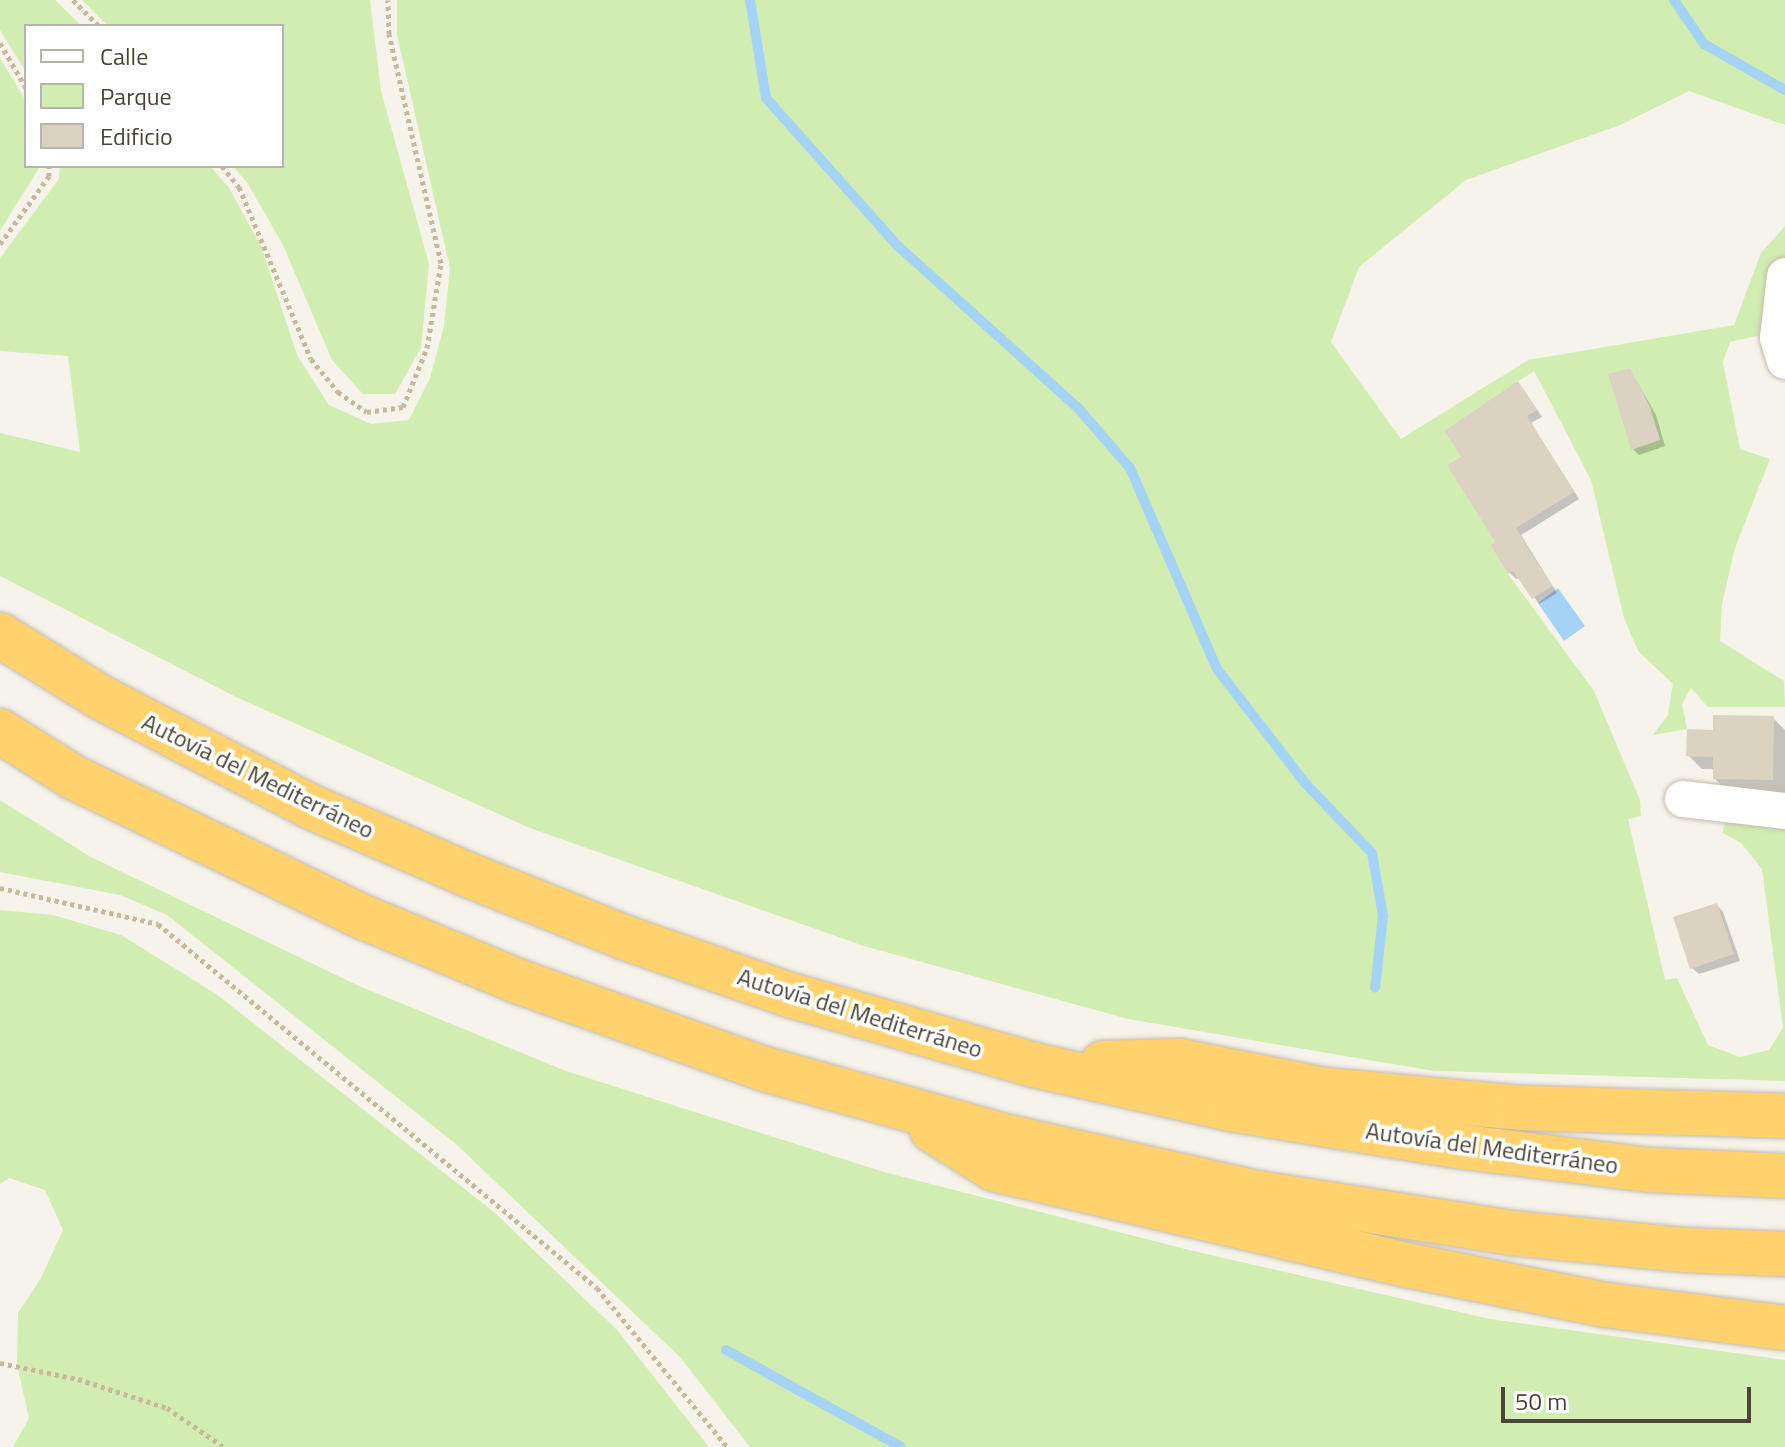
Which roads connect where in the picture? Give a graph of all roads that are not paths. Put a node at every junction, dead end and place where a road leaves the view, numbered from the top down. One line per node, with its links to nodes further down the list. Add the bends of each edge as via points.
1 (1785, 276): 2 (street, via 1778,338)
2 (1785, 361)
3 (0, 635): 7 (highway, Autovía del Mediterráneo, via 100,697 309,806 466,874 790,995)
4 (0, 731): 8 (highway, via 73,777 363,917 520,982 761,1068)
5 (1683, 799): 6 (street)
6 (1785, 811)
7 (1034, 1065): 9 (highway, via 1180,1061 1325,1090 1523,1108); 10 (highway, Autovía del Mediterráneo, via 1231,1109 1457,1146 1650,1170)
8 (893, 1105): 11 (highway, via 1008,1137 1257,1193 1511,1233); 12 (highway, via 994,1169 1591,1302)
9 (1785, 1116)
10 (1785, 1176)
11 (1785, 1254)
12 (1785, 1328)

